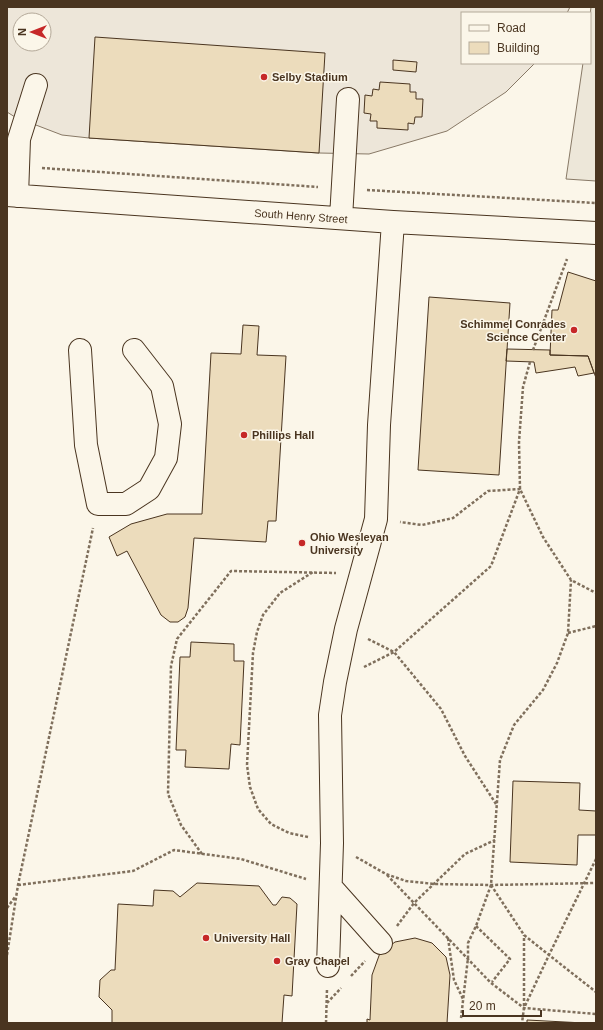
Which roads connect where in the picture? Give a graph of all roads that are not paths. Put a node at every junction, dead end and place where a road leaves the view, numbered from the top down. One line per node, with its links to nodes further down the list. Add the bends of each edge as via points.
1 (36, 85): 3 (street, via 19,139 18,167)
2 (348, 99): 4 (street)
3 (12, 196): 4 (street, South Henry Street)
4 (341, 218): 5 (street, South Henry Street)
5 (393, 222): 6 (street, South Henry Street); 9 (street, via 379,425 376,519 346,628 334,682 330,715)
6 (596, 233)
7 (80, 350): 8 (street, via 86,445 98,504 126,504 150,489 166,458 170,424 162,386)
8 (134, 350)
9 (331, 887): 10 (street); 11 (street)
10 (381, 943)
11 (328, 966)

